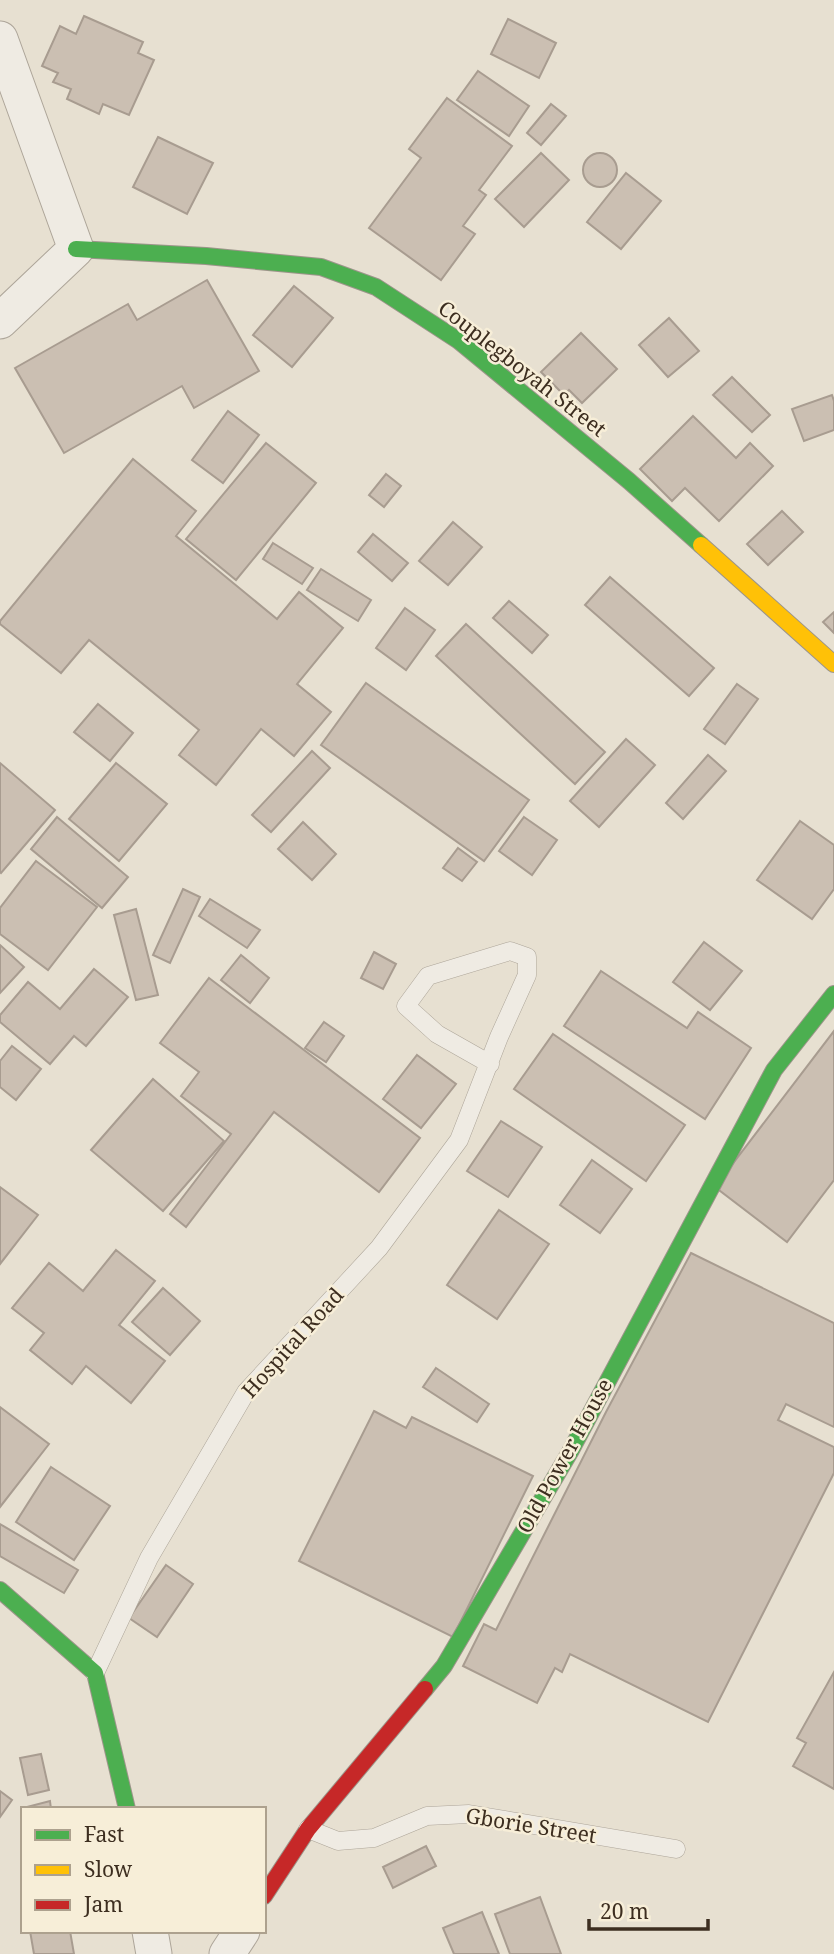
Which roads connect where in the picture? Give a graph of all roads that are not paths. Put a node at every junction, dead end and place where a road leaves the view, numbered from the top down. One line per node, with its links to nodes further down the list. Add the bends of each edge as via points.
1 (0, 39): 2 (street)
2 (76, 249): 3 (street); 4 (street, Couplegboyah Street, via 321,267 376,287 458,341 629,481)
3 (0, 321)
4 (834, 664)
5 (834, 994): 10 (street, Old Power House, via 774,1070 570,1452 444,1666)
6 (489, 1064): 6 (lane, Hospital Road, via 527,975 527,957 510,951 428,976 406,1006 437,1034); 8 (lane, Hospital Road, via 459,1140 379,1248 246,1392 149,1558)
7 (0, 1590): 8 (street)
8 (95, 1673): 9 (street)
9 (127, 1807)
10 (308, 1829): 11 (lane, Gborie Street, via 338,1841 374,1838 427,1816 469,1814); 12 (street, Old Power House)
11 (676, 1849)
12 (266, 1893)
13 (150, 1933): 15 (street)
14 (241, 1933): 16 (street)
15 (154, 1954)
16 (227, 1954)

